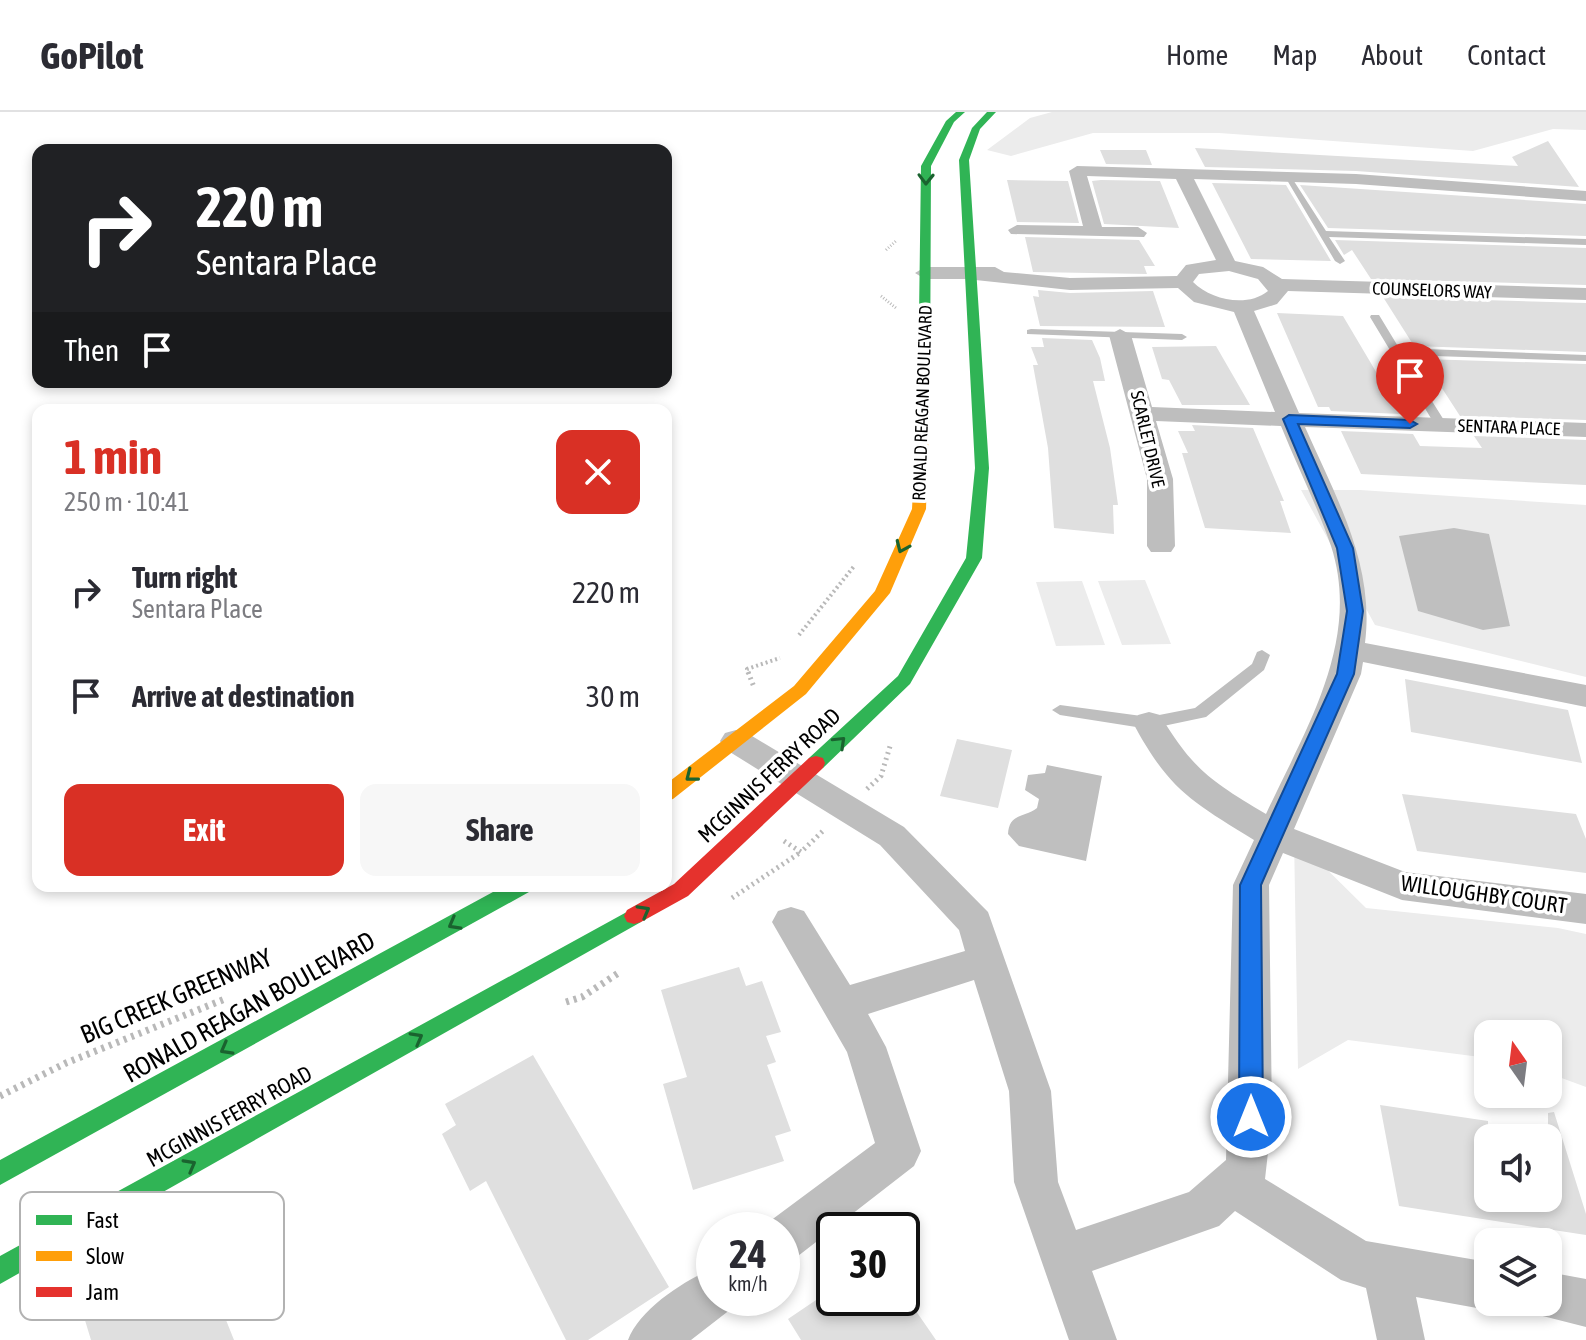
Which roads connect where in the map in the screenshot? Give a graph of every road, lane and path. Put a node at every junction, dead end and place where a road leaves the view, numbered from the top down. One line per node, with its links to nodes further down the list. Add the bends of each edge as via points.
1 (961, 112): 13 (main road, RONALD REAGAN BOULEVARD, one-way to 13, via 950,121 926,166)
2 (992, 112): 14 (main road, via 976,128 964,160)
3 (1182, 173): 4 (street); 7 (street, via 1077,171); 12 (street)
4 (1287, 177): 5 (street); 9 (lane)
5 (1586, 196)
6 (1017, 230): 7 (street)
7 (1094, 232): 8 (street)
8 (1138, 233)
9 (1323, 234): 10 (lane); 11 (lane)
10 (1586, 242)
11 (1340, 261)
12 (1228, 266): 15 (street, via 1193,269); 16 (street, via 1259,272)
13 (925, 273): 14 (street); 41 (main road, RONALD REAGAN BOULEVARD, one-way to 41, via 919,509 882,593 800,690)
14 (973, 275): 15 (street, via 1070,284); 42 (main road, MCGINNIS FERRY ROAD, one-way to 14, via 904,680 974,558 982,468)
15 (1183, 282): 19 (street, via 1201,297)
16 (1278, 285): 17 (street, COUNSELORS WAY); 19 (street, via 1279,293 1268,301)
17 (1586, 294)
18 (881, 296): 20 (path)
19 (1241, 305): 28 (street)
20 (897, 309)
21 (1375, 317): 25 (lane)
22 (1031, 332): 23 (lane)
23 (1120, 335): 24 (lane); 27 (street, SCARLET DRIVE)
24 (1182, 337)
25 (1396, 351): 26 (lane); 29 (lane)
26 (1586, 358)
27 (1144, 414): 28 (street, SENTARA PLACE); 31 (street, SCARLET DRIVE, via 1160,479)
28 (1289, 419): 29 (street, SENTARA PLACE); 35 (street, via 1345,548 1355,611)
29 (1441, 425): 30 (street, SENTARA PLACE)
30 (1586, 430)
31 (1161, 546)
32 (857, 563): 33 (path)
33 (798, 636)
34 (788, 648): 37 (path, via 778,660)
35 (1349, 650): 38 (street); 44 (street, via 1346,674)
36 (1262, 655): 40 (lane, via 1259,666 1200,713)
37 (747, 669)
38 (1586, 696)
39 (1060, 710): 40 (lane)
40 (1149, 723): 44 (street, WILLOUGHBY COURT, via 1166,754 1197,789)
41 (736, 741): 42 (street); 43 (main road, RONALD REAGAN BOULEVARD, one-way to 43)
42 (801, 779): 48 (street, via 892,836 975,923); 54 (main road, MCGINNIS FERRY ROAD, one-way to 42, via 681,890)
43 (672, 789)
44 (1274, 835): 46 (street, WILLOUGHBY COURT, via 1402,886); 53 (street, via 1251,885 1251,1117 1247,1170)
45 (511, 892): 52 (main road, RONALD REAGAN BOULEVARD, one-way to 52)
46 (1586, 909)
47 (791, 922): 50 (street)
48 (987, 960): 50 (street); 56 (street, via 1030,1091 1036,1182)
49 (238, 994): 51 (path, BIG CREEK GREENWAY, via 66,1063)
50 (841, 1005): 55 (street, via 866,1047 899,1151)
51 (0, 1096)
52 (0, 1173)
53 (1232, 1183): 56 (street, via 1203,1210); 58 (street, via 1358,1263)
54 (141, 1192)
55 (800, 1226)
56 (1062, 1258): 65 (street)
57 (20, 1260): 59 (main road, MCGINNIS FERRY ROAD, one-way to 57)
58 (1386, 1268): 60 (street); 66 (street)
59 (0, 1271)
60 (1474, 1284)
61 (1562, 1299): 62 (street)
62 (1586, 1303)
63 (696, 1306): 64 (street)
64 (652, 1340)
65 (1093, 1340)
66 (1401, 1340)

